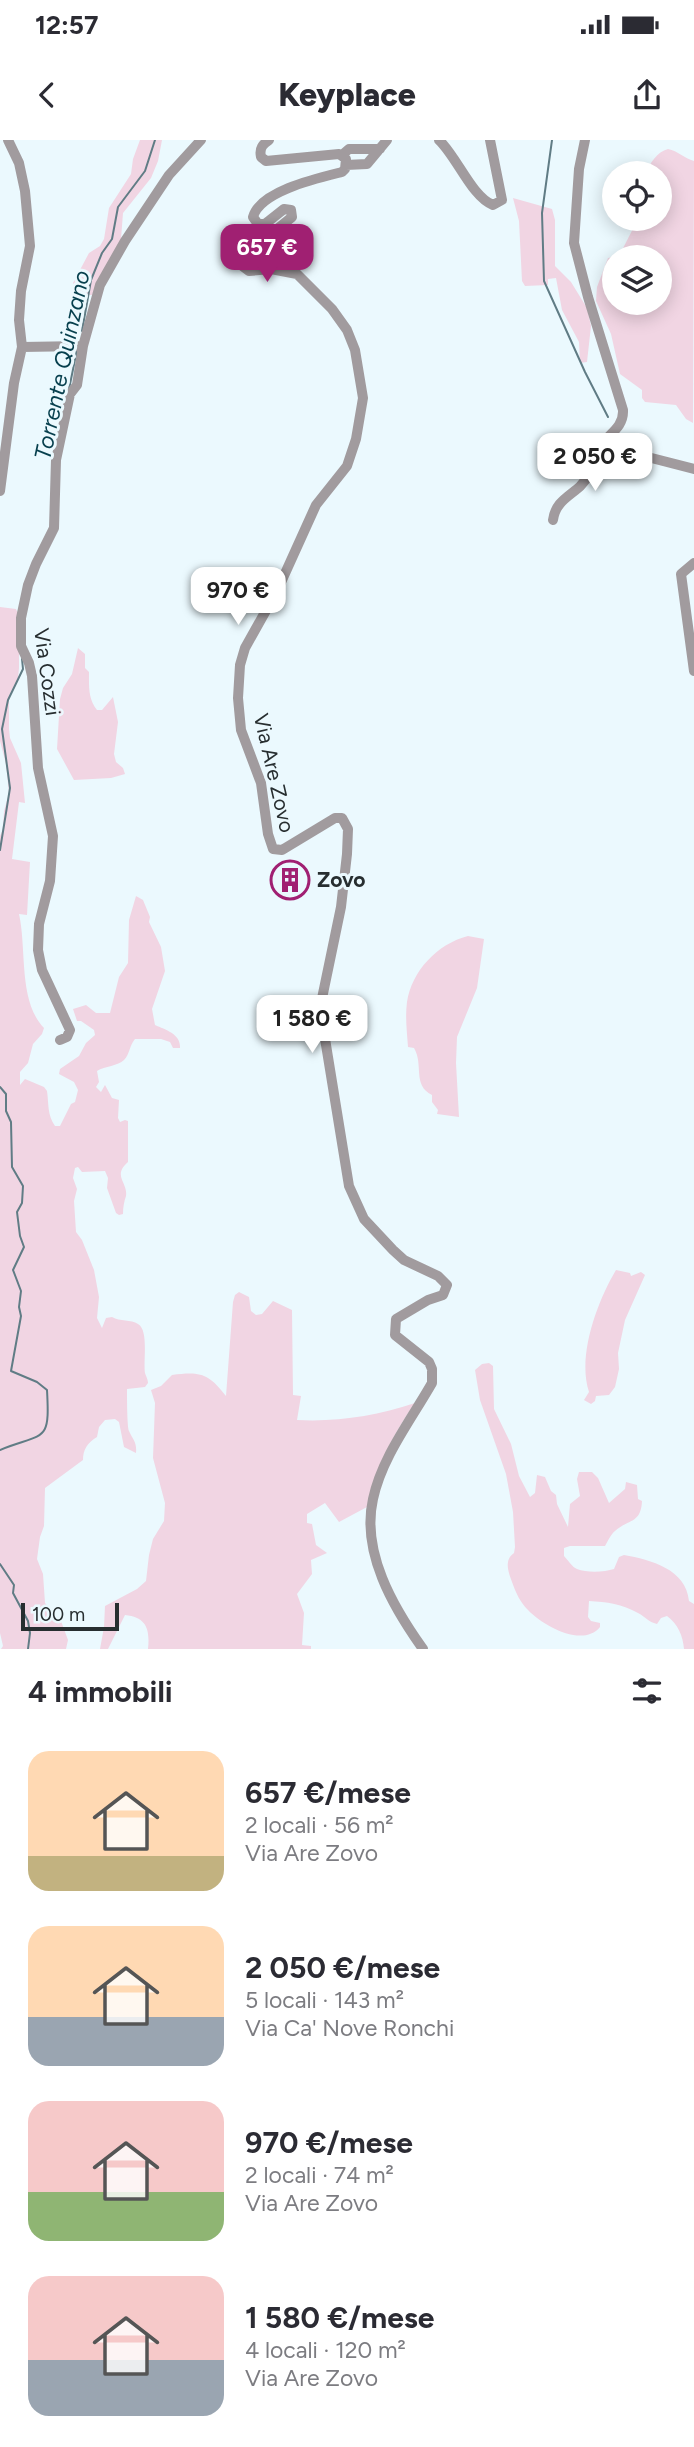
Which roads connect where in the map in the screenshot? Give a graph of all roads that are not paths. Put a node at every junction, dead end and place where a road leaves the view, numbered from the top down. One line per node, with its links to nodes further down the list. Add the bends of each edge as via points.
1 (8, 140): 12 (street, via 25,191 30,246 21,290)
2 (201, 140): 11 (street, Via Cozzi, via 169,174 120,249 100,285)
3 (269, 140): 9 (street, via 260,152 269,161)
4 (387, 140): 8 (street, Via Are Zovo)
5 (439, 140): 6 (street, via 479,195 494,205 502,200)
6 (490, 140)
7 (585, 140): 13 (street, via 574,243 624,420 597,450)
8 (380, 149): 9 (street, via 349,149); 10 (street, Via Are Zovo, via 367,164)
9 (342, 155): 10 (street)
10 (346, 165): 20 (street, Via Are Zovo, via 342,172 303,181 257,208 253,217 258,224 284,209 292,211 292,217 241,260 246,270 297,274 332,309 348,330 355,350 363,398 346,466 316,505 245,648 238,698 241,730 261,783 273,849 282,850 335,818 342,818 347,826 341,907 320,1008 349,1186 364,1219 393,1250 447,1285 443,1295 396,1320 395,1335 429,1362 432,1383 384,1467 371,1523 371,1546 388,1592)
11 (80, 346): 12 (street); 19 (street, Via Cozzi, via 77,385 70,394 56,460 54,528 28,585 20,635 32,676 38,768 53,836 38,950 42,970 70,1030)
12 (22, 347): 15 (street)
13 (599, 455): 14 (street, via 621,451); 16 (street, via 593,474 561,502)
14 (694, 469)
15 (0, 491)
16 (553, 520)
17 (694, 563): 18 (street, via 681,574)
18 (694, 671)
19 (60, 1040)
20 (423, 1649)

